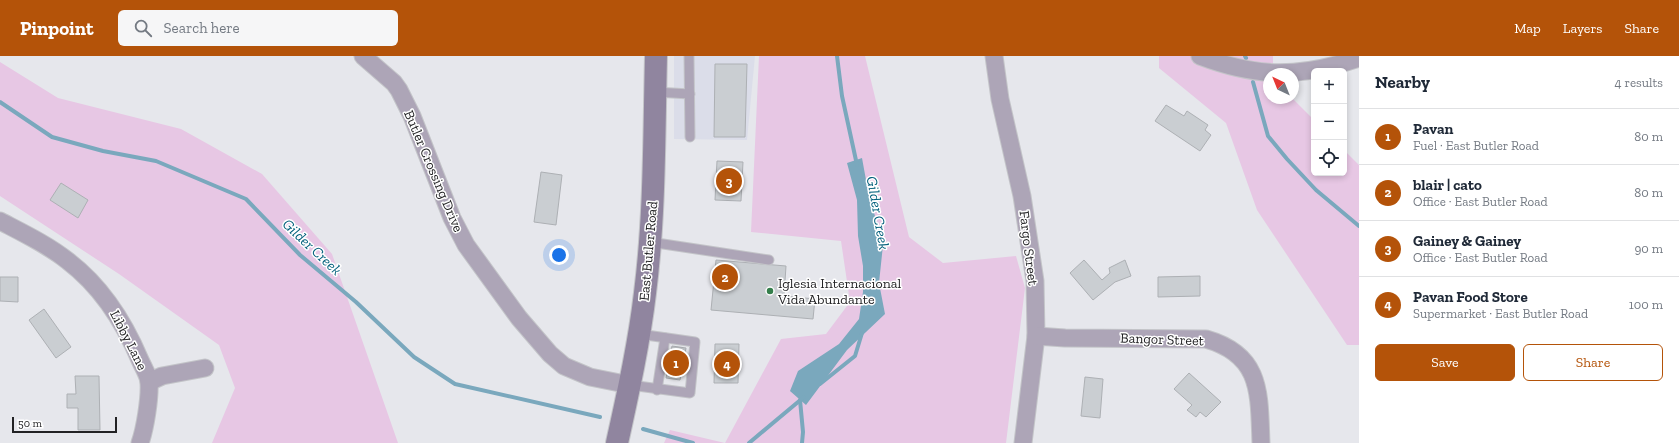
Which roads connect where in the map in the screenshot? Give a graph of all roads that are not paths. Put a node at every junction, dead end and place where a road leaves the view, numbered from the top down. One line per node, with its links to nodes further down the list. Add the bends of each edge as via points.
1 (363, 56): 18 (street, Butler Crossing Drive, via 399,90 412,116 452,218 466,245 519,318 550,354 564,366 590,377)
2 (656, 56): 7 (main road, East Butler Road)
3 (689, 56): 8 (lane)
4 (994, 56): 14 (street, Fargo Street, via 1000,99 1030,240 1035,281)
5 (1200, 56): 6 (street, via 1235,68 1280,73 1323,68)
6 (1359, 58)
7 (656, 92): 8 (lane); 11 (main road, East Butler Road)
8 (690, 94): 9 (lane)
9 (690, 137)
10 (0, 221): 17 (street, Libby Lane, via 48,247 89,278 123,323)
11 (650, 242): 12 (lane); 13 (main road, East Butler Road)
12 (769, 260)
13 (639, 334): 15 (lane); 18 (main road, East Butler Road)
14 (1036, 336): 22 (street, Fargo Street); 23 (street, Bangor Street, via 1198,338 1222,344 1235,352 1251,371 1256,383 1260,406)
15 (665, 338): 19 (lane); 19 (lane, via 695,342 690,393)
16 (204, 368): 17 (street, via 162,376)
17 (149, 382): 20 (street, Libby Lane, via 145,424)
18 (630, 385): 19 (lane); 21 (main road, East Butler Road)
19 (657, 390)
20 (140, 443)
21 (618, 443)
22 (1023, 443)
23 (1261, 443)

